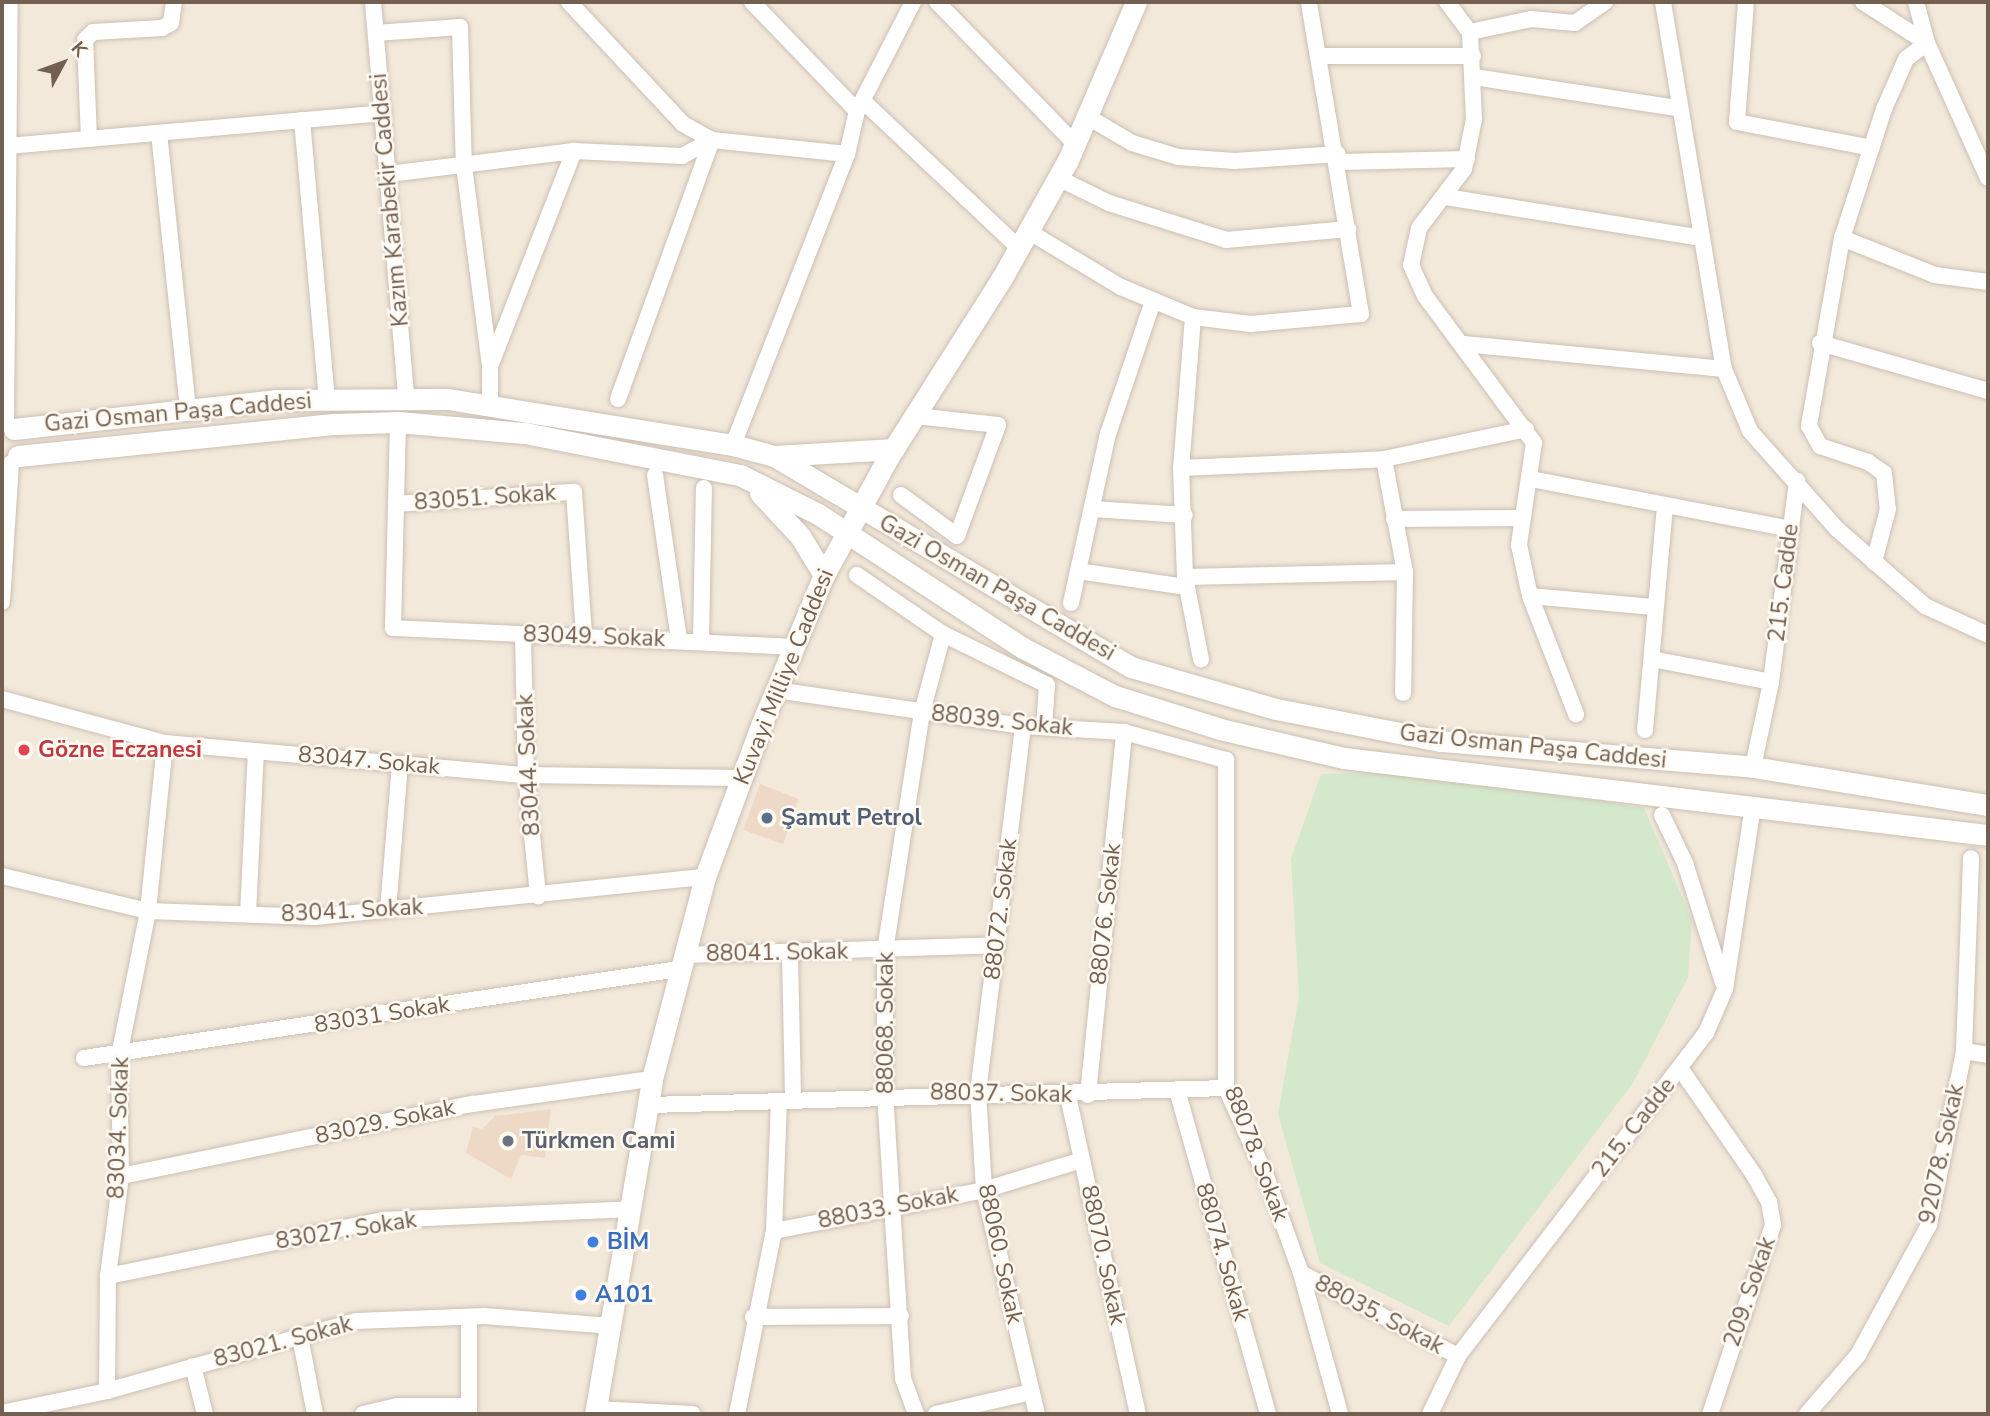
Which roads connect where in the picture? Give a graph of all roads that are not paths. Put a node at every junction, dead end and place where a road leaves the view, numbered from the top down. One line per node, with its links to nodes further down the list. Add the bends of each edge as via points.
1 (10, 2): 32 (street)
2 (174, 2): 29 (street, via 171,23 162,28 93,32 85,40)
3 (373, 2): 18 (street, Kazım Karabekir Caddesi)
4 (569, 2): 30 (street, via 683,124)
5 (752, 2): 23 (street)
6 (912, 2): 23 (street)
7 (937, 2): 31 (street)
8 (1134, 2): 26 (main road, Kuvayi Milliye Caddesi)
9 (1309, 2): 20 (street)
10 (1605, 2): 17 (street, via 1575,23 1531,19)
11 (1663, 2): 24 (street)
12 (1746, 2): 33 (street, via 1737,122)
13 (1863, 2): 19 (street)
14 (1932, 2): 16 (street)
15 (1452, 3): 17 (street)
16 (1918, 8): 19 (street)
17 (1470, 32): 21 (street)
18 (376, 33): 25 (street, Kazım Karabekir Caddesi); 38 (street, via 460,27)
19 (1927, 43): 33 (street, via 1906,59); 41 (street)
20 (1319, 56): 21 (street); 36 (street)
21 (1473, 56): 22 (street)
22 (1474, 78): 24 (street); 37 (street)
23 (860, 106): 35 (street); 46 (street)
24 (1677, 108): 45 (street)
25 (384, 113): 27 (street); 39 (street, Kazım Karabekir Caddesi)
26 (1088, 117): 31 (main road, Kuvayi Milliye Caddesi); 36 (street, via 1132,143 1178,157 1235,161)
27 (302, 120): 28 (street); 57 (street)
28 (159, 132): 29 (street); 59 (street)
29 (89, 139): 32 (street)
30 (712, 140): 34 (street, via 682,156); 35 (street); 56 (street)
31 (1075, 145): 40 (main road, Kuvayi Milliye Caddesi)
32 (7, 146): 62 (street)
33 (1872, 148): 44 (street)
34 (574, 151): 38 (street); 52 (street)
35 (847, 154): 64 (street)
36 (1339, 158): 37 (street); 43 (street)
37 (1467, 159): 42 (street)
38 (464, 166): 39 (street); 52 (street)
39 (389, 174): 55 (street, Kazım Karabekir Caddesi)
40 (1058, 178): 43 (street, via 1134,213 1226,240); 46 (main road, Kuvayi Milliye Caddesi)
41 (1988, 178)
42 (1446, 197): 45 (street); 51 (street, via 1419,228 1411,265 1425,296)
43 (1349, 229): 49 (street, via 1361,314 1251,324)
44 (1842, 238): 47 (street, via 1935,275); 50 (street)
45 (1702, 239): 53 (street)
46 (1024, 240): 48 (street); 60 (main road, Kuvayi Milliye Caddesi)
47 (1988, 282)
48 (1153, 301): 49 (street); 79 (street, via 1108,434)
49 (1193, 317): 69 (street)
50 (1820, 343): 54 (street); 85 (street, via 1809,426 1820,446 1868,461 1884,472 1888,509)
51 (1464, 344): 53 (street); 63 (street)
52 (490, 366): 58 (street)
53 (1724, 369): 73 (street, via 1750,431)
54 (1988, 391)
55 (406, 399): 57 (main road, Gazi Osman Paşa Caddesi); 58 (main road, Gazi Osman Paşa Caddesi)
56 (618, 399)
57 (327, 400): 59 (main road, Gazi Osman Paşa Caddesi)
58 (490, 405): 64 (main road, Gazi Osman Paşa Caddesi)
59 (188, 408): 62 (main road, Gazi Osman Paşa Caddesi)
60 (915, 416): 65 (main road, Kuvayi Milliye Caddesi); 75 (street, via 998,425 957,536)
61 (398, 422): 68 (main road, Gazi Osman Paşa Caddesi, via 225,432); 71 (main road, Gazi Osman Paşa Caddesi, via 525,433); 76 (street)
62 (7, 426): 68 (main road)
63 (1526, 429): 67 (street); 72 (street, via 1534,443)
64 (733, 444): 66 (main road, Gazi Osman Paşa Caddesi)
65 (894, 449): 66 (main road); 78 (main road, Kuvayi Milliye Caddesi)
66 (774, 456): 78 (main road, Gazi Osman Paşa Caddesi)
67 (1384, 459): 69 (street); 82 (street)
68 (10, 462): 92 (street)
69 (1181, 468): 80 (street)
70 (655, 475): 99 (street)
71 (740, 475): 84 (main road, Gazi Osman Paşa Caddesi); 88 (main road, via 780,511)
72 (1531, 480): 77 (street); 81 (street)
73 (1797, 481): 83 (street, 215. Cadde); 85 (street, via 1836,529)
74 (704, 488): 100 (street)
75 (901, 495)
76 (396, 504): 95 (street, 83051. Sokak, via 574,492); 97 (street, 83049. Sokak, via 393,628)
77 (1665, 506): 83 (street); 94 (street)
78 (861, 508): 84 (main road, Kuvayi Milliye Caddesi); 118 (main road, Gazi Osman Paşa Caddesi, via 1131,667 1276,709 1440,741)
79 (1092, 509): 80 (street); 86 (street)
80 (1185, 515): 90 (street)
81 (1521, 518): 82 (street); 91 (street, via 1519,545)
82 (1394, 519): 87 (street)
83 (1791, 529): 104 (street, 215. Cadde)
84 (847, 533): 88 (main road, Kuvayi Milliye Caddesi); 122 (main road, Gazi Osman Paşa Caddesi, via 1023,648 1103,690 1220,729 1343,758)
85 (1874, 562): 98 (street, via 1925,606)
86 (1079, 571): 90 (street); 93 (street)
87 (1405, 572): 90 (street); 106 (street)
88 (824, 575): 101 (main road, Kuvayi Milliye Caddesi)
89 (858, 575): 96 (street)
90 (1186, 582): 102 (street)
91 (1530, 596): 94 (street); 109 (street)
92 (2, 602)
93 (1071, 603)
94 (1654, 607): 103 (street)
95 (584, 634): 97 (street, 83049. Sokak); 99 (street, 83049. Sokak)
96 (943, 634): 108 (street, 88068. Sokak); 111 (street, via 1047,685)
97 (523, 635): 119 (street, 83044. Sokak)
98 (1988, 635)
99 (679, 640): 100 (street, 83049. Sokak)
100 (701, 641): 101 (street, 83049. Sokak)
101 (794, 647): 105 (main road, Kuvayi Milliye Caddesi)
102 (1201, 659)
103 (1652, 659): 104 (street); 112 (street)
104 (1771, 681): 118 (street, 215. Cadde)
105 (776, 690): 108 (street, 88039. Sokak); 120 (main road, Kuvayi Milliye Caddesi)
106 (1403, 693)
107 (2, 699): 114 (street, 83047. Sokak)
108 (922, 712): 110 (street, 88039. Sokak); 133 (street, 88068. Sokak)
109 (1576, 714)
110 (1023, 726): 111 (street, 88039. Sokak); 132 (street, 88072. Sokak)
111 (1044, 727): 113 (street, 88039. Sokak)
112 (1645, 730)
113 (1124, 732): 116 (street, 88039. Sokak); 147 (street, 88076. Sokak)
114 (165, 743): 115 (street, 83047. Sokak); 130 (street, 83034. Sokak)
115 (256, 751): 117 (street, 83047. Sokak); 131 (street)
116 (1226, 760): 143 (street, 88078. Sokak)
117 (400, 764): 119 (street, 83047. Sokak); 129 (street)
118 (1753, 767): 121 (main road, Gazi Osman Paşa Caddesi)
119 (526, 775): 120 (street, 83047. Sokak); 128 (street, 83044. Sokak)
120 (742, 778): 127 (main road, Kuvayi Milliye Caddesi)
121 (1988, 805)
122 (1753, 806): 124 (main road, Gazi Osman Paşa Caddesi); 136 (street, 215. Cadde)
123 (1662, 815): 136 (street, via 1685,863)
124 (1988, 835)
125 (1971, 858): 137 (street, 92078. Sokak)
126 (2, 876): 130 (street, 83041. Sokak)
127 (705, 877): 128 (street, 83041. Sokak); 135 (main road, Kuvayi Milliye Caddesi)
128 (538, 896): 129 (street, 83041. Sokak)
129 (388, 910): 131 (street, 83041. Sokak, via 314,917)
130 (148, 911): 131 (street, 83041. Sokak); 139 (street, 83034. Sokak)
131 (248, 914)
132 (997, 944): 133 (street, 88041. Sokak); 145 (street, 88072. Sokak)
133 (885, 951): 134 (street, 88041. Sokak); 146 (street, 88068. Sokak)
134 (790, 953): 135 (street, 88041. Sokak); 149 (street)
135 (681, 962): 139 (street, 83031 Sokak); 142 (main road, Kuvayi Milliye Caddesi)
136 (1725, 989): 141 (street, 215. Cadde, via 1706,1032)
137 (1964, 1051): 138 (street); 185 (street, 92078. Sokak, via 1929,1224 1858,1355)
138 (1988, 1055)
139 (119, 1056): 140 (street, 83031 Sokak); 152 (street, 83034. Sokak)
140 (85, 1058)
141 (1680, 1068): 164 (street, 215. Cadde); 184 (street, 209. Sokak, via 1754,1175 1769,1202 1773,1225)
142 (652, 1079): 150 (main road, Kuvayi Milliye Caddesi); 152 (street, 83029. Sokak, via 473,1104)
143 (1226, 1088): 144 (street, 88037. Sokak); 157 (street, 88078. Sokak)
144 (1177, 1090): 147 (street, 88037. Sokak); 181 (street, 88074. Sokak)
145 (978, 1091): 146 (street, 88037. Sokak); 148 (street, 88037. Sokak); 153 (street, 88060. Sokak)
146 (885, 1095): 149 (street, 88037. Sokak); 154 (street, 88068. Sokak)
147 (1088, 1095): 148 (street, 88037. Sokak)
148 (1068, 1096): 151 (street, 88070. Sokak)
149 (786, 1101): 150 (street, 88037. Sokak); 156 (street)
150 (650, 1105): 155 (main road, Kuvayi Milliye Caddesi)
151 (1082, 1160): 153 (street, 88033. Sokak); 180 (street, 88070. Sokak)
152 (121, 1176): 158 (street, 83034. Sokak)
153 (984, 1190): 154 (street, 88033. Sokak); 167 (street, 88060. Sokak)
154 (895, 1205): 156 (street, 88033. Sokak); 159 (street, 88068. Sokak)
155 (629, 1209): 158 (street, 83027. Sokak, via 383,1220); 162 (main road, Kuvayi Milliye Caddesi)
156 (775, 1231): 161 (street)
157 (1301, 1273): 164 (street, 88035. Sokak); 182 (street, 88078. Sokak)
158 (108, 1276): 166 (street, 83034. Sokak)
159 (901, 1316): 161 (street); 177 (street, 88068. Sokak, via 903,1379)
160 (469, 1317): 162 (street, 83021. Sokak); 163 (street, 83021. Sokak, via 356,1321); 169 (street)
161 (753, 1317): 176 (street)
162 (611, 1326): 170 (main road, Kuvayi Milliye Caddesi)
163 (300, 1337): 165 (street, 83021. Sokak); 173 (street)
164 (1458, 1356): 183 (street, 215. Cadde)
165 (193, 1366): 166 (street, 83021. Sokak); 172 (street)
166 (107, 1391): 171 (street, 83021. Sokak)
167 (1031, 1392): 178 (street); 179 (street, 88060. Sokak)
168 (399, 1410): 169 (street); 174 (street)
169 (469, 1410)
170 (595, 1411): 175 (street)
171 (2, 1413)
172 (205, 1414)
173 (315, 1414)
174 (363, 1414)
175 (693, 1414)
176 (737, 1414)
177 (916, 1414)
178 (936, 1414)
179 (1037, 1414)
180 (1138, 1414)
181 (1268, 1414)
182 (1340, 1414)
183 (1430, 1414)
184 (1710, 1414)
185 (1807, 1414)

